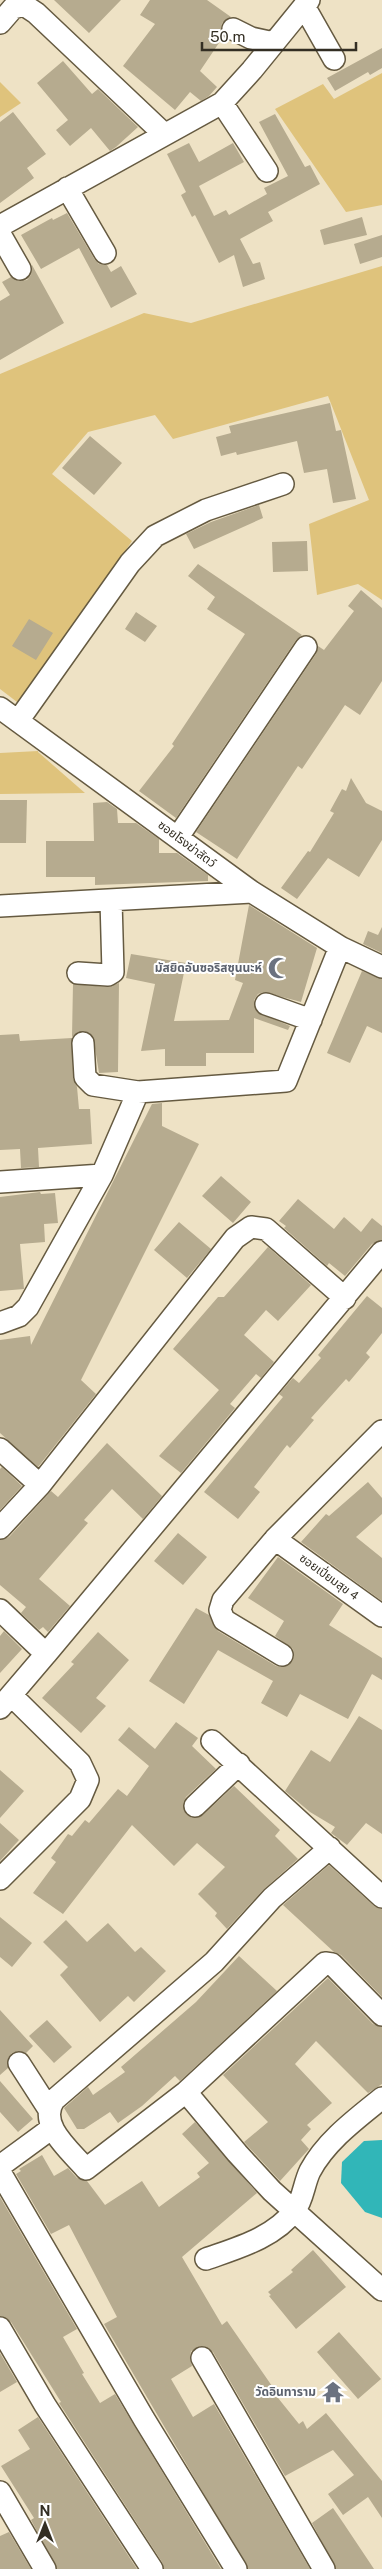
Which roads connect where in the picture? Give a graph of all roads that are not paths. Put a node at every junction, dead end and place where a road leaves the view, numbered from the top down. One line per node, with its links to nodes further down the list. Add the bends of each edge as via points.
1 (306, 3): 4 (street); 5 (street)
2 (0, 24): 7 (street, via 13,8 24,5 36,13)
3 (233, 29): 4 (street, via 250,38)
4 (274, 43): 6 (street)
5 (334, 59)
6 (222, 103): 7 (street); 8 (street)
7 (164, 134): 9 (street)
8 (267, 170)
9 (67, 188): 10 (street); 12 (street)
10 (0, 226)
11 (0, 234): 13 (street)
12 (105, 253)
13 (20, 269)
14 (283, 484): 17 (street, via 206,510 155,536 130,563)
15 (306, 647): 18 (street)
16 (0, 708): 17 (street, ซอยโรงฆ่าสัตว์)
17 (18, 721): 18 (street, ซอยโรงฆ่าสัตว์)
18 (178, 837): 19 (street, ซอยโรงฆ่าสัตว์)
19 (252, 892): 20 (street); 22 (street, ซอยโรงฆ่าสัตว์)
20 (111, 900): 21 (street); 24 (street, via 113,972 108,975)
21 (0, 906)
22 (340, 947): 23 (street, ซอยโรงฆ่าสัตว์); 26 (street)
23 (382, 967)
24 (78, 973)
25 (266, 1004): 26 (street)
26 (311, 1020): 28 (street, via 286,1081)
27 (82, 1043): 28 (street, via 84,1077 93,1085)
28 (138, 1092): 29 (street)
29 (102, 1175): 30 (street); 33 (street, via 28,1307 19,1316)
30 (0, 1182)
31 (382, 1252): 32 (street)
32 (345, 1298): 36 (street, via 266,1230 251,1227 235,1238); 41 (street)
33 (0, 1323)
34 (382, 1431): 38 (street)
35 (0, 1449): 36 (street)
36 (40, 1485): 37 (street)
37 (0, 1528)
38 (275, 1538): 40 (street, ซอยเปี่ยมสุข 4); 42 (street, via 223,1600 220,1610 224,1620)
39 (0, 1610): 41 (street)
40 (382, 1616)
41 (46, 1654): 43 (street)
42 (282, 1655)
43 (6, 1702): 48 (street, via 80,1763 88,1780 80,1799)
44 (212, 1741): 45 (street)
45 (238, 1764): 46 (street); 47 (street)
46 (195, 1806)
47 (330, 1848): 49 (street); 54 (street, via 272,1898 214,1962 54,2100)
48 (0, 1879)
49 (382, 1897)
50 (382, 2015): 52 (street, via 332,1964 325,1963)
51 (19, 2063): 54 (street)
52 (186, 2092): 54 (street, via 86,2169); 57 (street, via 272,2191)
53 (382, 2098): 57 (street, via 326,2148 310,2171)
54 (50, 2118): 55 (street)
55 (0, 2166)
56 (0, 2172): 65 (street, via 99,2344)
57 (295, 2210): 58 (street, via 254,2242); 59 (street)
58 (206, 2259)
59 (382, 2290)
60 (0, 2328): 64 (street, via 45,2405)
61 (202, 2358): 66 (street)
62 (0, 2492): 63 (street)
63 (45, 2569)
64 (152, 2569)
65 (236, 2569)
66 (324, 2569)

